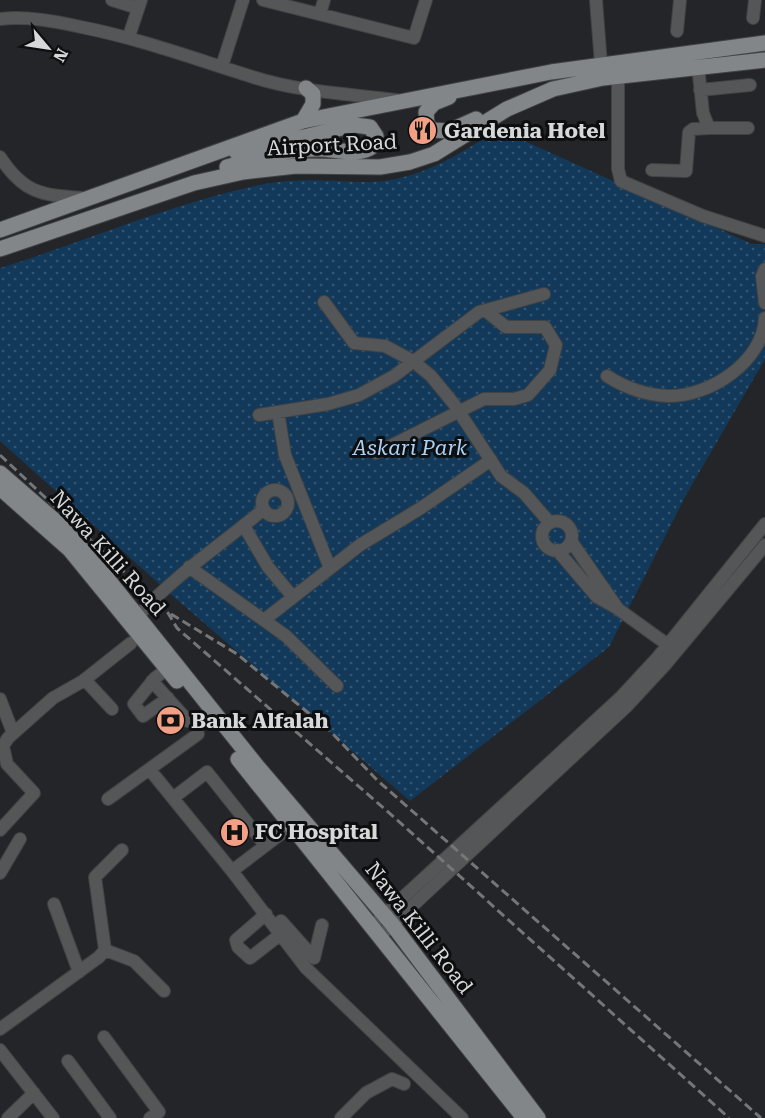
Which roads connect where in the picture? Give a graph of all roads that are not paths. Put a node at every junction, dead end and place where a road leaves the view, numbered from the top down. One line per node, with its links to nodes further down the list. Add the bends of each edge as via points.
1 (112, 0): 9 (street)
2 (243, 0): 18 (street)
3 (263, 0): 10 (street)
4 (324, 0): 10 (street)
5 (426, 0): 10 (street, via 414,38)
6 (596, 0): 17 (street)
7 (680, 0): 13 (street)
8 (755, 0): 11 (street)
9 (140, 4): 14 (street)
10 (320, 14)
11 (753, 18)
12 (0, 19): 14 (street, via 19,17)
13 (677, 31)
14 (129, 36): 18 (street)
15 (765, 43): 17 (main road, Airport Road)
16 (765, 61): 19 (main road, Airport Road)
17 (601, 64): 22 (main road, Airport Road)
18 (222, 66): 23 (street, via 258,79)
19 (698, 66): 20 (main road, Airport Road); 24 (street)
20 (618, 76): 26 (main road, Airport Road, via 553,89); 36 (street, via 621,181 695,213)
21 (750, 85): 24 (street)
22 (476, 86): 25 (main road, Airport Road); 26 (main road, via 434,103 426,112 429,128 449,131 508,102)
23 (306, 88): 25 (street); 27 (main road, via 313,94 314,104)
24 (700, 90): 28 (street)
25 (400, 100): 27 (main road, Airport Road)
26 (523, 102): 33 (main road, Airport Road, via 451,145 410,162 380,167 296,166)
27 (303, 121): 31 (main road, Airport Road)
28 (709, 128): 29 (street); 32 (street, via 689,132 686,171)
29 (748, 128)
30 (0, 157): 34 (street, via 27,188 51,195)
31 (192, 160): 33 (main road, via 222,157 354,126 370,127 376,136 373,146 366,150 304,150 265,155 221,169); 34 (main road, Airport Road)
32 (652, 170)
33 (194, 183): 37 (main road, Airport Road)
34 (89, 198): 35 (main road, Airport Road)
35 (0, 230)
36 (765, 236)
37 (0, 249)
38 (765, 269): 41 (street)
39 (544, 294): 42 (street)
40 (324, 302): 44 (street, via 354,343 385,346)
41 (765, 303)
42 (486, 311): 44 (street, via 473,316); 47 (street, via 506,327 545,327 552,334 556,352 550,370 528,395 484,399)
43 (765, 318): 45 (street, via 759,340 743,364 730,376 698,390 667,396 632,389)
44 (414, 361): 46 (street, via 381,385 359,395); 47 (street, via 438,383)
45 (607, 376)
46 (278, 412): 48 (street); 61 (street, via 285,455)
47 (459, 413): 49 (street); 50 (street)
48 (259, 415)
49 (376, 453)
50 (490, 460): 54 (street, via 501,476 524,493); 61 (street)
51 (0, 473): 64 (main road, Nawa Killi Road, via 60,525)
52 (0, 488): 68 (main road, Nawa Killi Road, via 70,550)
53 (264, 509): 56 (street)
54 (550, 523): 57 (street, via 566,523); 59 (street, via 542,537 549,548)
55 (765, 524): 67 (street)
56 (244, 526): 60 (street); 62 (street, via 268,567)
57 (571, 541): 59 (street); 63 (street)
58 (765, 544): 90 (street, via 627,706)
59 (557, 550): 63 (street, via 597,597)
60 (189, 567): 64 (street); 65 (street)
61 (330, 568): 62 (street)
62 (293, 597): 65 (street)
63 (618, 609): 67 (street)
64 (138, 616): 90 (main road, Nawa Killi Road, via 257,766)
65 (264, 620): 71 (street)
66 (130, 643): 69 (street)
67 (668, 645): 90 (street, via 620,698)
68 (167, 669): 70 (street); 81 (main road, Nawa Killi Road)
69 (85, 680): 74 (street); 76 (street, via 53,698)
70 (152, 681): 72 (street); 72 (street, via 136,700 135,708 146,716)
71 (338, 686)
72 (168, 698): 75 (street)
73 (0, 699): 76 (street)
74 (112, 709)
75 (188, 721)
76 (13, 733): 82 (street, via 3,746 3,753 11,769 34,793)
77 (198, 734): 78 (street)
78 (150, 770): 79 (street); 80 (street)
79 (173, 798): 84 (street, via 207,772); 86 (street)
80 (108, 799)
81 (291, 826): 84 (street); 93 (main road, Nawa Killi Road)
82 (0, 830)
83 (20, 839): 87 (street)
84 (266, 845): 86 (street)
85 (122, 850): 94 (street, via 95,877)
86 (232, 871): 89 (street)
87 (0, 873)
88 (54, 903): 95 (street)
89 (266, 914): 92 (street); 92 (street, via 236,940 238,947 250,958)
90 (388, 919): 93 (street); 110 (main road, Nawa Killi Road)
91 (322, 925): 92 (street, via 314,958 281,921)
92 (278, 930): 108 (street, via 306,968)
93 (376, 931): 109 (main road, Nawa Killi Road)
94 (105, 950): 95 (street); 96 (street, via 134,961)
95 (80, 972): 97 (street)
96 (164, 992)
97 (2, 1024)
98 (104, 1037): 106 (street, via 159,1112)
99 (0, 1050): 102 (street)
100 (68, 1061): 105 (street)
101 (404, 1084): 107 (street, via 392,1080 368,1092)
102 (34, 1093): 103 (street); 104 (street)
103 (8, 1118)
104 (53, 1118)
105 (110, 1118)
106 (150, 1118)
107 (341, 1118)
108 (462, 1118)
109 (524, 1118)
110 (538, 1118)

